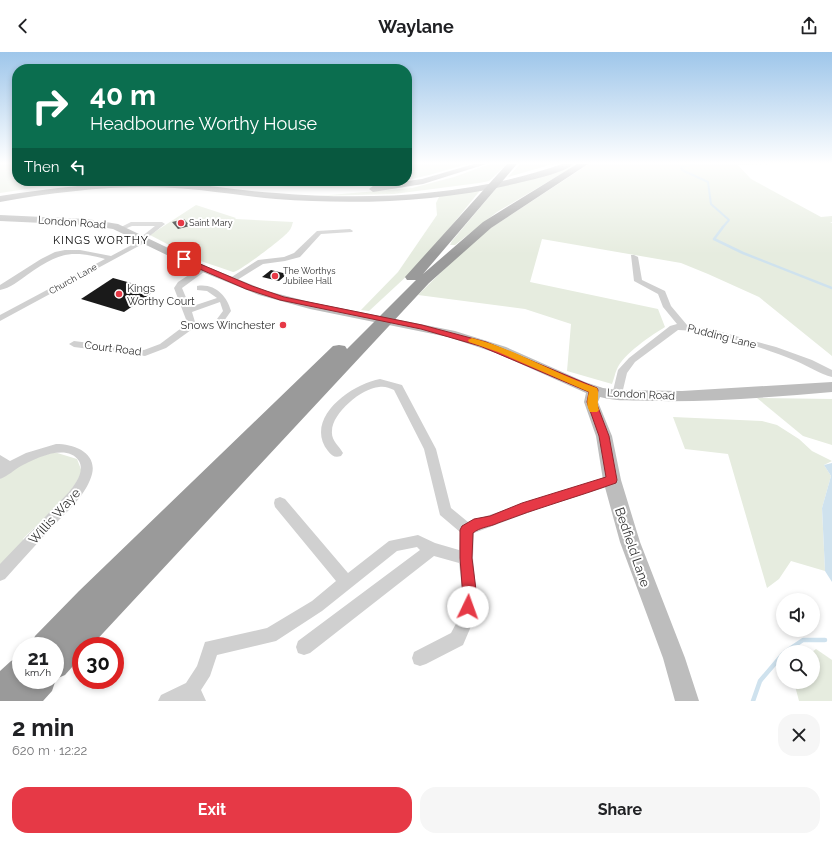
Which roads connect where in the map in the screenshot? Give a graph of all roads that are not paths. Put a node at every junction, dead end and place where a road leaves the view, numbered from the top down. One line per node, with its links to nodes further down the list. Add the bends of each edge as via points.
1 (11, 194): 7 (main road)
2 (33, 194): 8 (main road)
3 (260, 194): 4 (main road, via 322,199)
4 (427, 194)
5 (482, 194): 23 (highway)
6 (535, 194): 23 (highway, via 487,225)
7 (0, 196)
8 (0, 199)
9 (0, 218): 10 (main road, London Road, via 87,222)
10 (122, 228): 12 (main road, London Road); 12 (street, Church Lane, via 131,224 162,224)
11 (350, 231): 16 (street, via 319,232 297,256 266,260)
12 (144, 239): 14 (street, Church Lane); 15 (main road, London Road)
13 (634, 257): 24 (street, via 638,281 662,293 667,307)
14 (111, 258): 17 (street, via 88,252 50,256); 21 (street, Church Lane)
15 (204, 270): 16 (main road, London Road); 20 (street, Court Road, via 178,288)
16 (231, 280): 28 (main road, London Road, via 282,299 418,326 477,342)
17 (0, 288)
18 (200, 288): 19 (street, via 215,290)
19 (221, 299): 20 (street); 22 (street, via 227,311)
20 (187, 311): 25 (street, Court Road, via 191,318 188,328 163,346 145,353)
21 (0, 318)
22 (221, 320)
23 (376, 321): 39 (highway, via 246,441); 41 (highway)
24 (684, 327): 26 (street, Pudding Lane, via 715,333 776,351); 29 (street, Pudding Lane, via 673,328 632,360 622,372)
25 (74, 344)
26 (832, 374)
27 (832, 387): 29 (main road, London Road, via 720,395)
28 (594, 390): 29 (main road, London Road); 32 (main road, Bedfield Lane, via 592,402 604,436)
29 (617, 395)
30 (337, 453): 34 (street, via 328,443 326,428 333,414 351,394 379,383 398,388 430,449 445,511)
31 (3, 467): 37 (street, Willis Waye, via 42,451 64,448 77,452 83,458 87,472 84,483 73,496)
32 (612, 480): 34 (street, via 474,525); 49 (main road, Bedfield Lane, via 630,542 674,658)
33 (280, 503): 38 (street)
34 (466, 530): 36 (street)
35 (432, 549): 36 (street); 38 (street, via 418,541 394,545); 40 (street)
36 (466, 558): 42 (street, via 470,598 467,617 457,639)
37 (0, 574)
38 (347, 583): 46 (street, via 317,606 270,635 211,648)
39 (54, 637)
40 (304, 647)
41 (64, 655)
42 (420, 658)
43 (12, 680): 45 (highway)
44 (33, 689): 47 (highway)
45 (0, 693)
46 (195, 695): 48 (street)
47 (22, 701)
48 (167, 701)
49 (686, 701)

